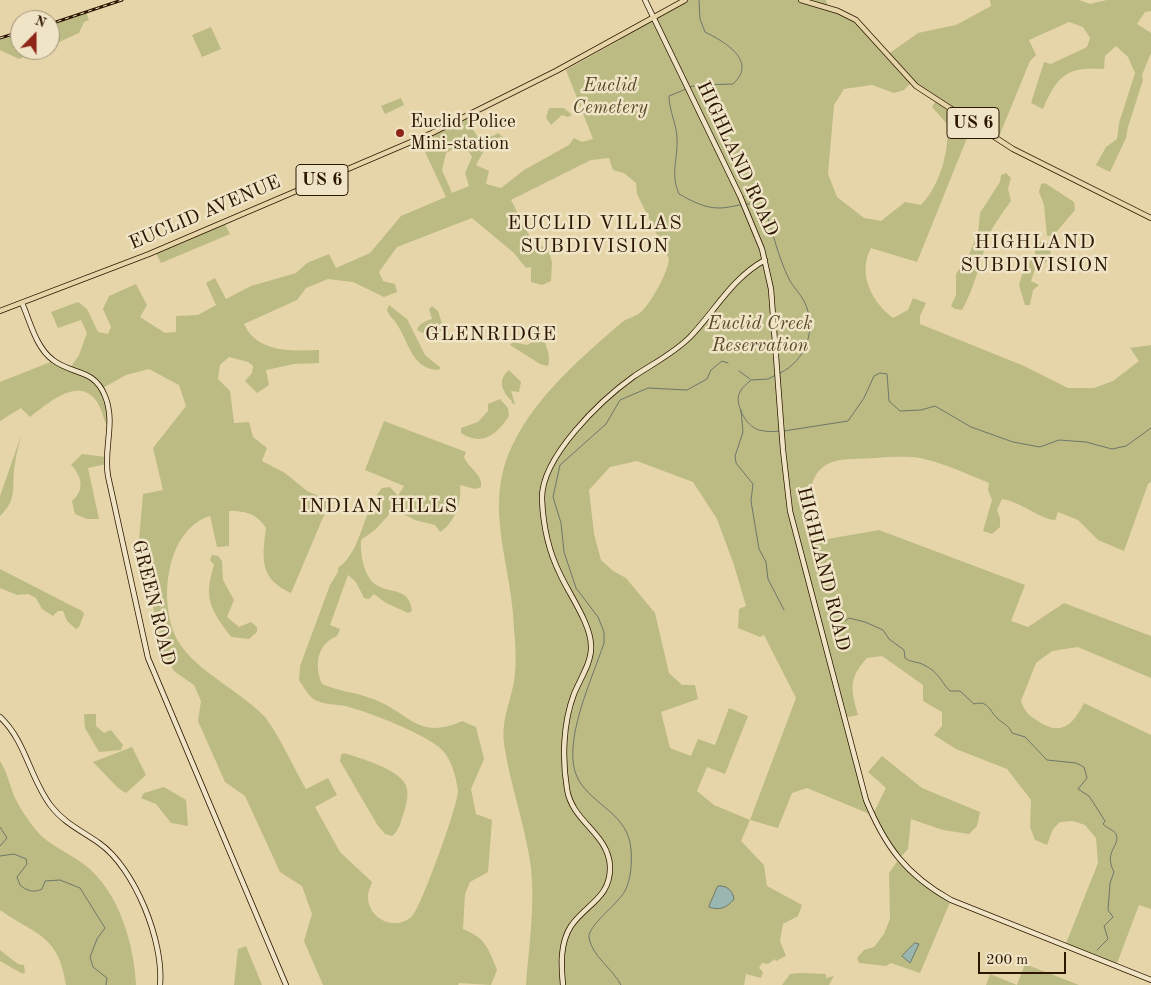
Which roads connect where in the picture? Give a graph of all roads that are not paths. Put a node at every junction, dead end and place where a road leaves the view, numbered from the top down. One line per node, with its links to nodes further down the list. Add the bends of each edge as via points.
1 (645, 0): 4 (street, HIGHLAND ROAD)
2 (685, 0): 4 (main road, EUCLID AVENUE / US 6)
3 (801, 0): 5 (main road, US 6, via 856,20 916,86 1013,149)
4 (653, 16): 6 (street, HIGHLAND ROAD, via 753,222); 7 (main road, EUCLID AVENUE / US 6, via 556,71 432,133 149,254)
5 (1151, 218)
6 (765, 260): 10 (street, HIGHLAND ROAD, via 771,289 790,511 866,800 890,848 912,874 951,900); 13 (street, via 741,277 688,338 608,396 592,412 562,448 542,486 546,531 553,558 587,628 592,647 569,709 565,742 568,794 581,820 604,843 610,864 606,887 579,917 565,939)
7 (22, 303): 8 (main road, EUCLID AVENUE / US 6); 12 (street, GREEN ROAD, via 47,355 64,366 86,373 105,396 111,420 106,453 108,476 148,658)
8 (0, 311)
9 (0, 717): 11 (street, via 21,745 38,786 50,805 64,820 115,856 131,878 156,942)
10 (1151, 980)
11 (160, 985)
12 (286, 985)
13 (563, 985)

